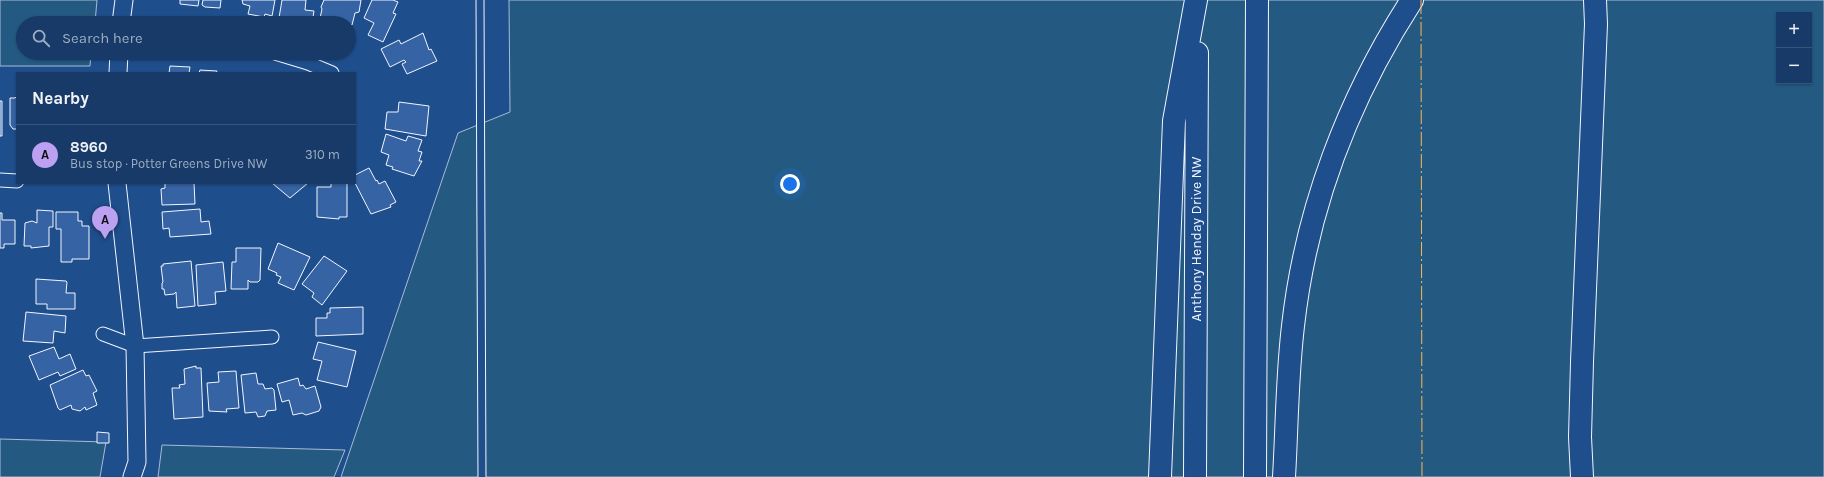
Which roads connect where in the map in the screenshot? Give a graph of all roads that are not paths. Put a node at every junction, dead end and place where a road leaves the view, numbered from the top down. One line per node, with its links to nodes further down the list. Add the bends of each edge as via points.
1 (124, 0): 7 (street)
2 (480, 0): 19 (lane)
3 (1196, 0): 20 (highway, via 1174,121); 21 (highway, Anthony Henday Drive NW)
4 (1257, 0): 22 (highway)
5 (1412, 0): 23 (highway, via 1387,38 1357,98 1336,149 1314,215 1300,275 1293,326 1288,376)
6 (1595, 0): 24 (highway, via 1596,32 1582,362)
7 (122, 16)
8 (119, 60): 10 (street)
9 (297, 60): 11 (street)
10 (118, 72)
11 (330, 72)
12 (0, 180): 13 (street)
13 (16, 181)
14 (116, 184): 17 (street)
15 (103, 334): 17 (street)
16 (272, 337): 17 (street)
17 (135, 346): 18 (street, via 137,462)
18 (132, 477)
19 (482, 477)
20 (1160, 477)
21 (1195, 477)
22 (1255, 477)
23 (1284, 477)
24 (1582, 477)

